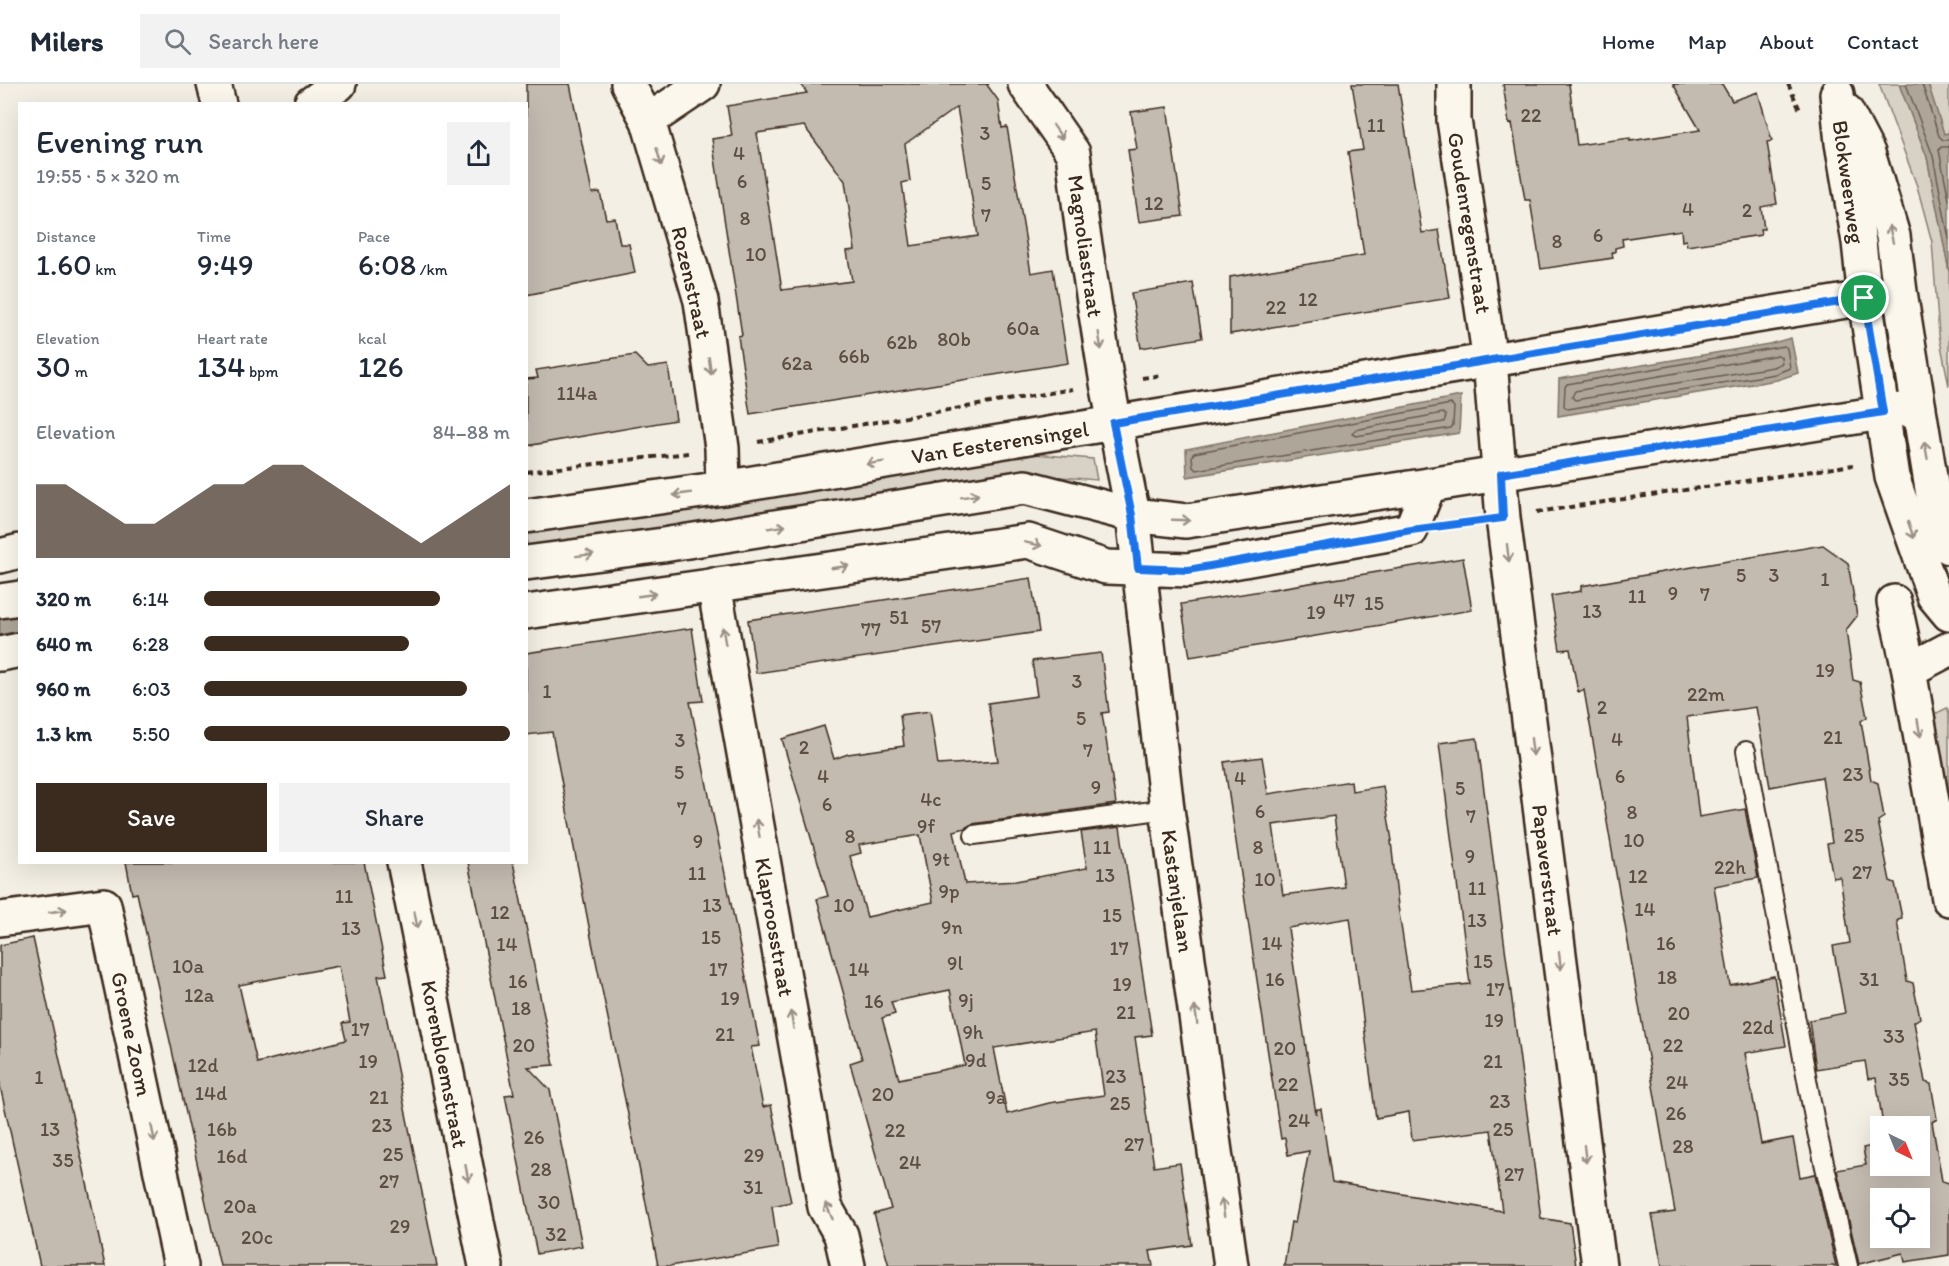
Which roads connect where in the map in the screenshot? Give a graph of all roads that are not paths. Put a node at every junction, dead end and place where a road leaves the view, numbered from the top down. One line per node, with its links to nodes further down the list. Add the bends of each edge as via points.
1 (214, 84): 8 (street)
2 (339, 84): 9 (street)
3 (628, 84): 10 (street, Rozenstraat)
4 (703, 84): 10 (street)
5 (1025, 84): 16 (street, Magnoliastraat, one-way to 16, via 1073,153)
6 (1454, 84): 13 (street, Goudenregenstraat, via 1454,120)
7 (1835, 89): 11 (street, Blokweerweg, one-way to 7, via 1893,236 1868,153); 12 (street, Blokweerweg)
8 (218, 102)
9 (314, 102)
10 (648, 121): 19 (street, Rozenstraat, one-way to 19, via 701,301 722,448)
11 (1900, 292): 12 (street, Van Eesterensingel); 14 (street, Blokweerweg)
12 (1864, 298): 13 (street, Van Eesterensingel); 15 (street, Blokweerweg)
13 (1490, 361): 16 (street, Van Eesterensingel); 17 (street, Goudenregenstraat)
14 (1919, 407): 15 (street); 22 (street, Blokweerweg, one-way to 14, via 1933,495)
15 (1883, 412): 17 (street); 32 (street, Blokweerweg, one-way to 32, via 1892,477 1934,596)
16 (1113, 423): 19 (street, Van Eesterensingel, one-way to 19); 20 (street, Magnoliastraat)
17 (1501, 474): 18 (street); 47 (street, Papaverstraat, one-way to 47, via 1503,518)
18 (1430, 485): 20 (street, one-way to 18, via 1186,521); 26 (street, via 1411,530 1188,570)
19 (723, 488): 21 (street, Van Eesterensingel, one-way to 21)
20 (1132, 515): 25 (street, one-way to 20, via 1025,487); 26 (street, Kastanjelaan)
21 (528, 516)
22 (1949, 547)
23 (18, 552): 24 (street)
24 (0, 556)
25 (528, 563)
26 (1138, 568): 27 (street, one-way to 26, via 1028,541 1106,567); 38 (street, Kastanjelaan)
27 (714, 585): 31 (street, one-way to 27); 45 (street, Klaproosstraat, one-way to 27, via 841,1235 825,1207)
28 (18, 598): 29 (street)
29 (0, 601)
30 (1894, 602): 36 (street)
31 (528, 612)
32 (1949, 615)
33 (1949, 649): 36 (street)
34 (18, 650): 35 (street)
35 (0, 654)
36 (1909, 670): 41 (street, one-way to 41)
37 (1746, 751): 48 (lane, via 1816,1128)
38 (1167, 809): 39 (lane); 46 (street, Kastanjelaan, one-way to 38)
39 (974, 835)
40 (404, 864): 44 (street, Korenbloemstraat, one-way to 44)
41 (1949, 899)
42 (0, 919): 43 (street, Groene Zoom, one-way to 43, via 104,905)
43 (181, 1266)
44 (486, 1266)
45 (848, 1266)
46 (1231, 1266)
47 (1599, 1266)
48 (1848, 1266)

